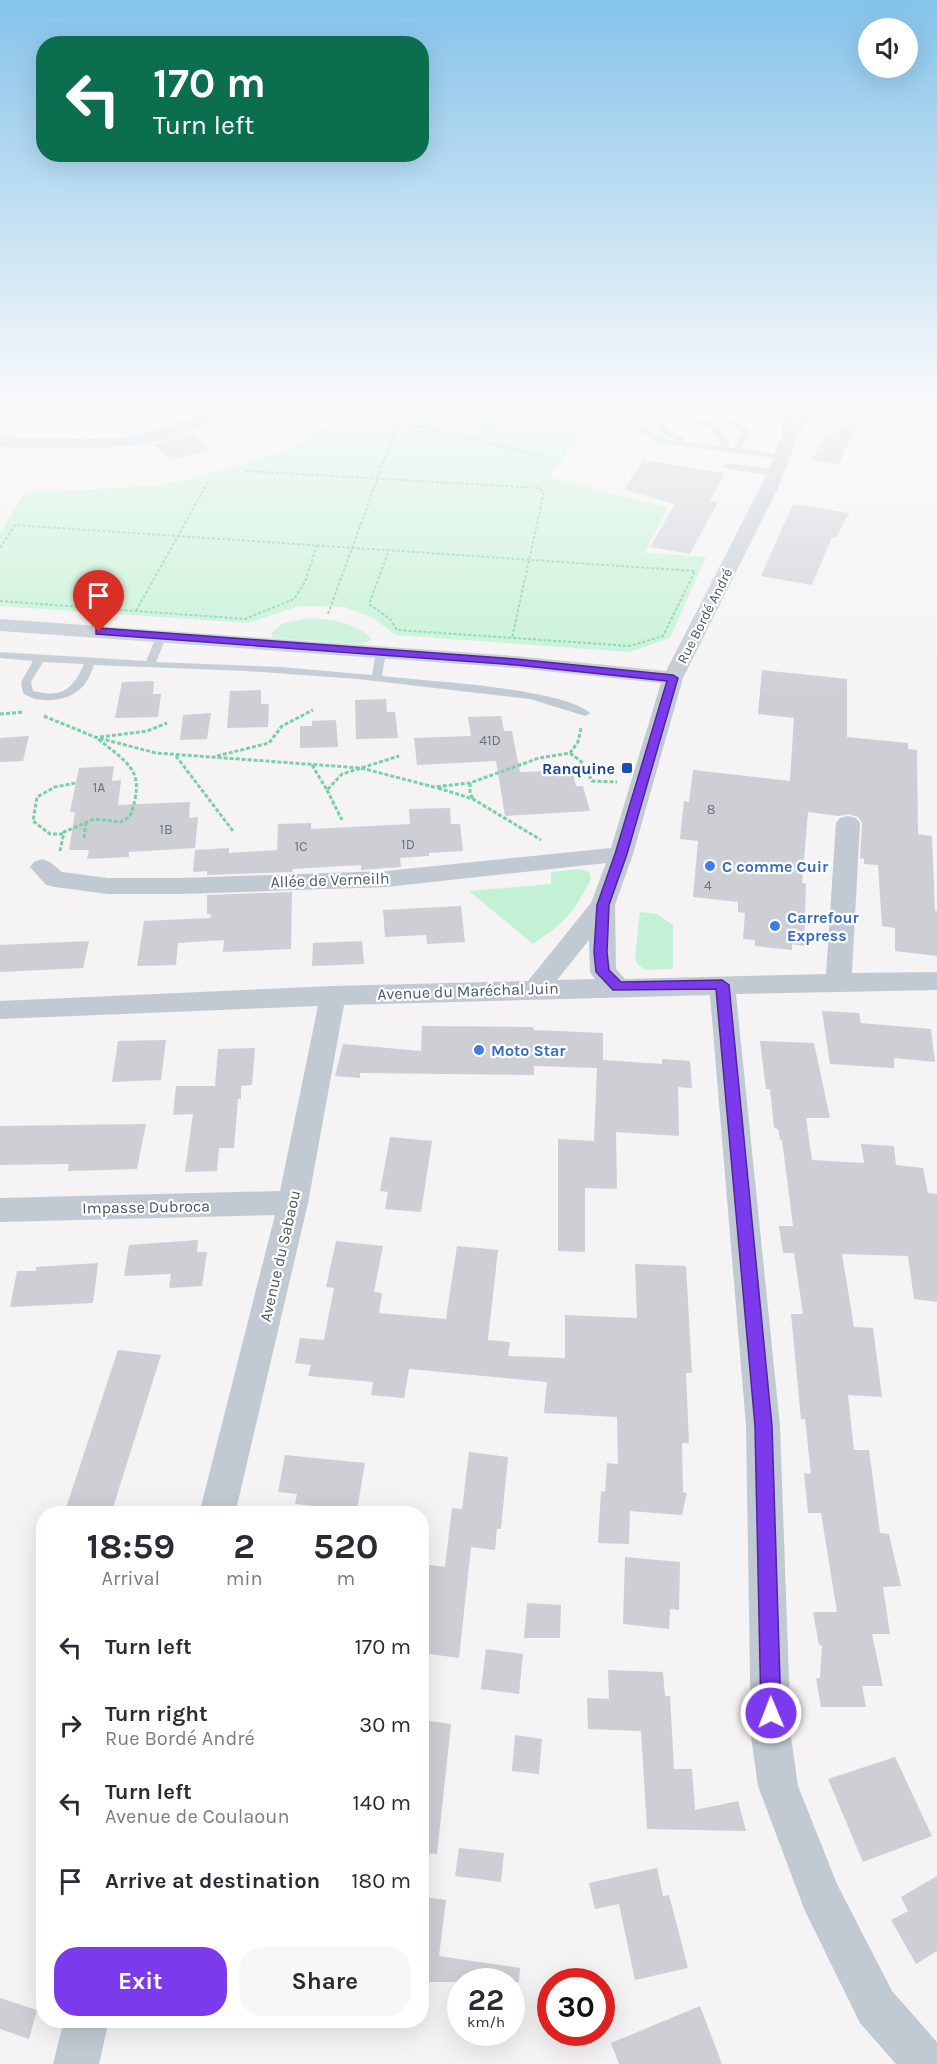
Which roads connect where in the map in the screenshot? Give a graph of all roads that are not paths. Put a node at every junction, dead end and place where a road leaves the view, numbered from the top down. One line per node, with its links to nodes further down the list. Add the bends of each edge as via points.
1 (760, 503): 10 (street, Rue Bordé André)
2 (0, 625): 3 (street)
3 (162, 635): 4 (street); 8 (lane)
4 (381, 652): 9 (lane); 10 (street)
5 (0, 655): 6 (lane)
6 (39, 660): 7 (lane); 7 (lane, via 26,682 28,693 44,698 74,689)
7 (89, 664): 8 (lane)
8 (150, 664): 9 (lane)
9 (377, 678): 11 (lane, via 546,697)
10 (673, 678): 13 (street, Rue Bordé André)
11 (585, 713)
12 (848, 823): 17 (street)
13 (621, 854): 14 (street, Allée de Verneilh, via 386,879 182,886 108,885); 15 (street, Rue Bordé André)
14 (49, 873)
15 (603, 905): 19 (street, Rue Bordé André, via 603,972); 20 (street, Rue Bordé André)
16 (937, 981): 17 (street, Avenue du Maréchal Juin)
17 (838, 982): 18 (street, Avenue du Maréchal Juin)
18 (722, 985): 19 (street, Avenue du Maréchal Juin); 28 (street, via 763,1426 771,1737 778,1786 820,1896 876,2007)
19 (617, 986): 20 (street, Avenue du Maréchal Juin)
20 (536, 989): 21 (street, Avenue du Maréchal Juin)
21 (333, 995): 22 (street, Avenue du Maréchal Juin); 23 (street, Avenue du Sabaou)
22 (0, 1010)
23 (293, 1203): 24 (street, Impasse Dubroca); 25 (street, Avenue du Sabaou)
24 (0, 1210)
25 (218, 1506)
26 (85, 2028): 27 (street)
27 (76, 2064)
28 (926, 2064)

